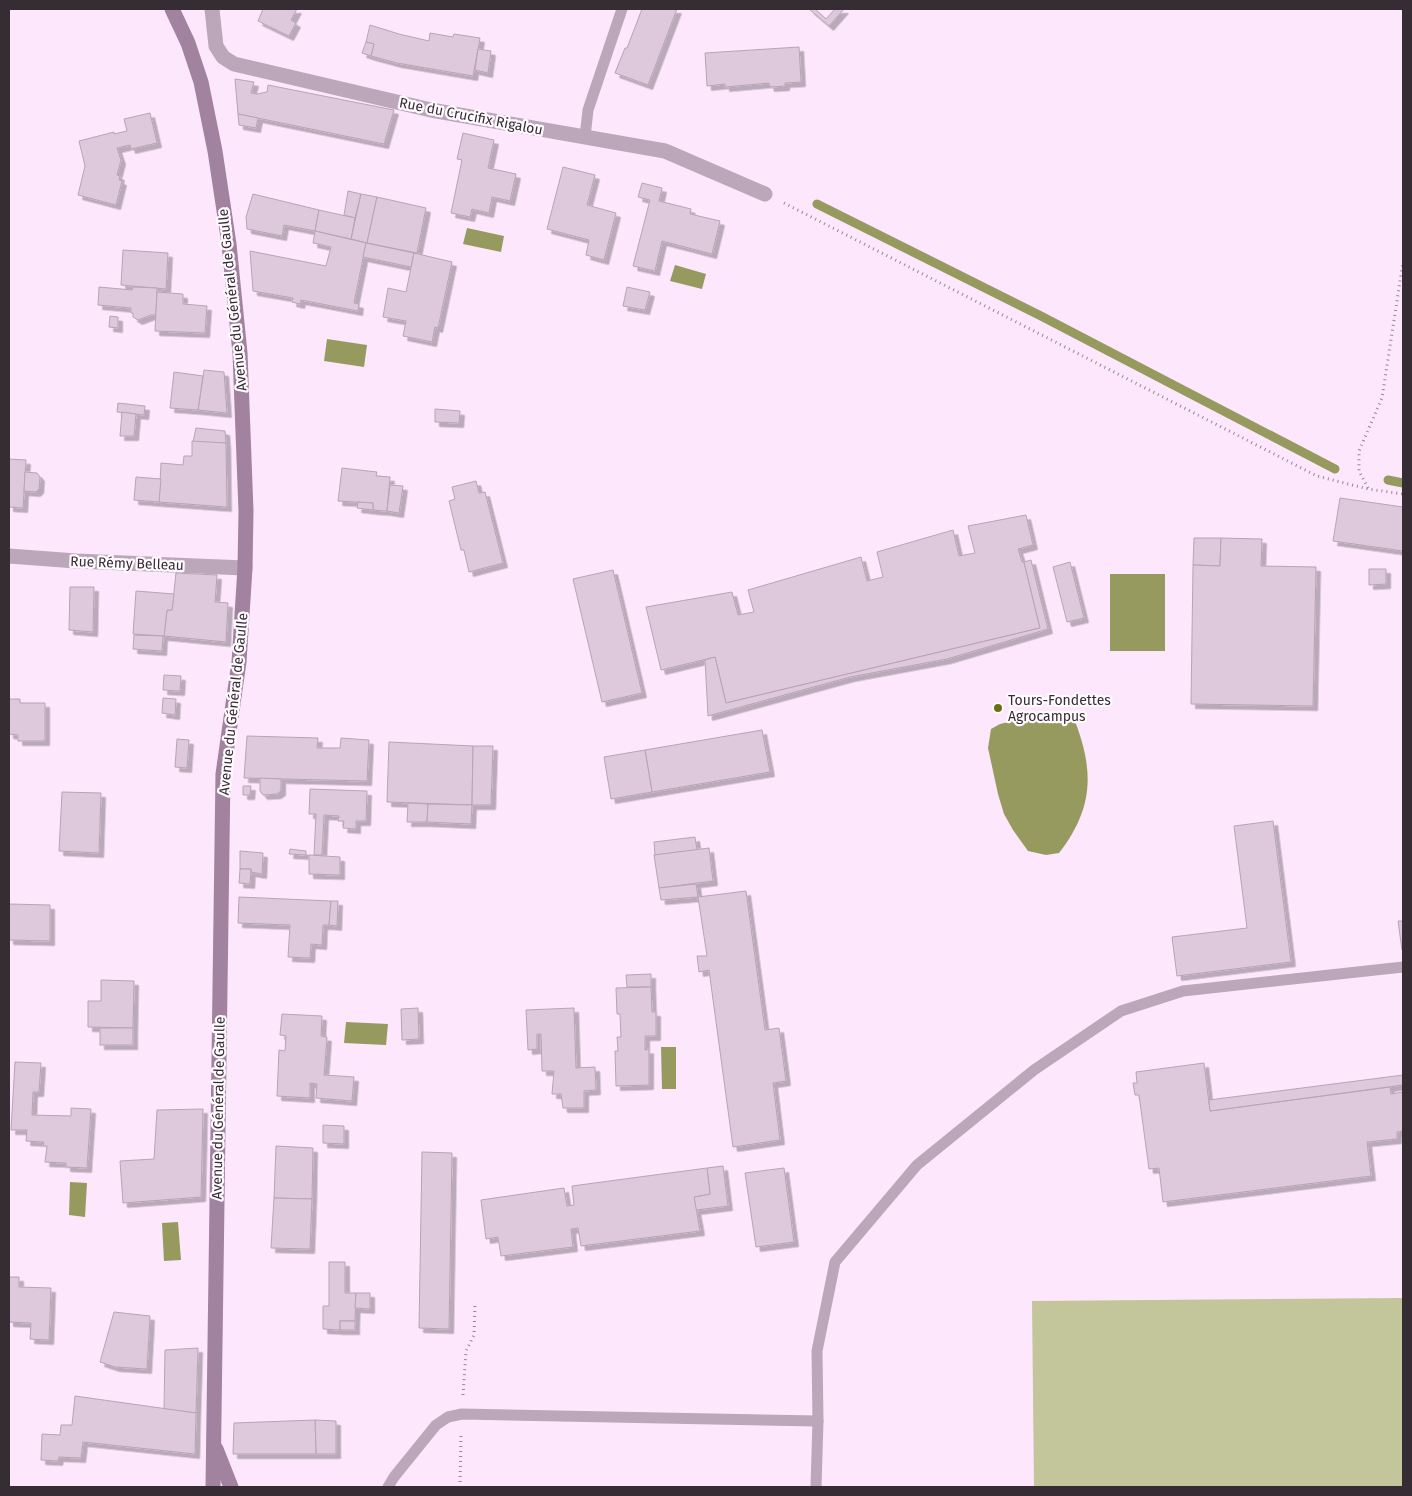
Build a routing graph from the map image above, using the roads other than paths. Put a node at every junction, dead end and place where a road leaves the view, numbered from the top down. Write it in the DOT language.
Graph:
graph roads {
  1 [pos="172,9"];
  2 [pos="212,9"];
  3 [pos="622,9"];
  4 [pos="585,137"];
  5 [pos="765,194"];
  6 [pos="9,556"];
  7 [pos="245,568"];
  8 [pos="1403,967"];
  9 [pos="818,1421"];
  10 [pos="213,1438"];
  11 [pos="391,1482"];
  12 [pos="213,1487"];
  13 [pos="231,1487"];
  14 [pos="378,1487"];
  15 [pos="816,1487"];
  1 -- 7 [label="street, Avenue du Général de Gaulle"];
  2 -- 4 [label="street, Rue du Crucifix Rigalou"];
  3 -- 4 [label="lane"];
  4 -- 5 [label="street, Rue du Crucifix Rigalou"];
  6 -- 7 [label="street, Rue Rémy Belleau"];
  7 -- 10 [label="street, Avenue du Général de Gaulle"];
  8 -- 9 [label="lane"];
  9 -- 11 [label="lane"];
  9 -- 15 [label="lane"];
  10 -- 12 [label="street, Avenue du Général de Gaulle"];
  10 -- 13 [label="street, Avenue du Général de Gaulle"];
  11 -- 14 [label="lane"];
}
